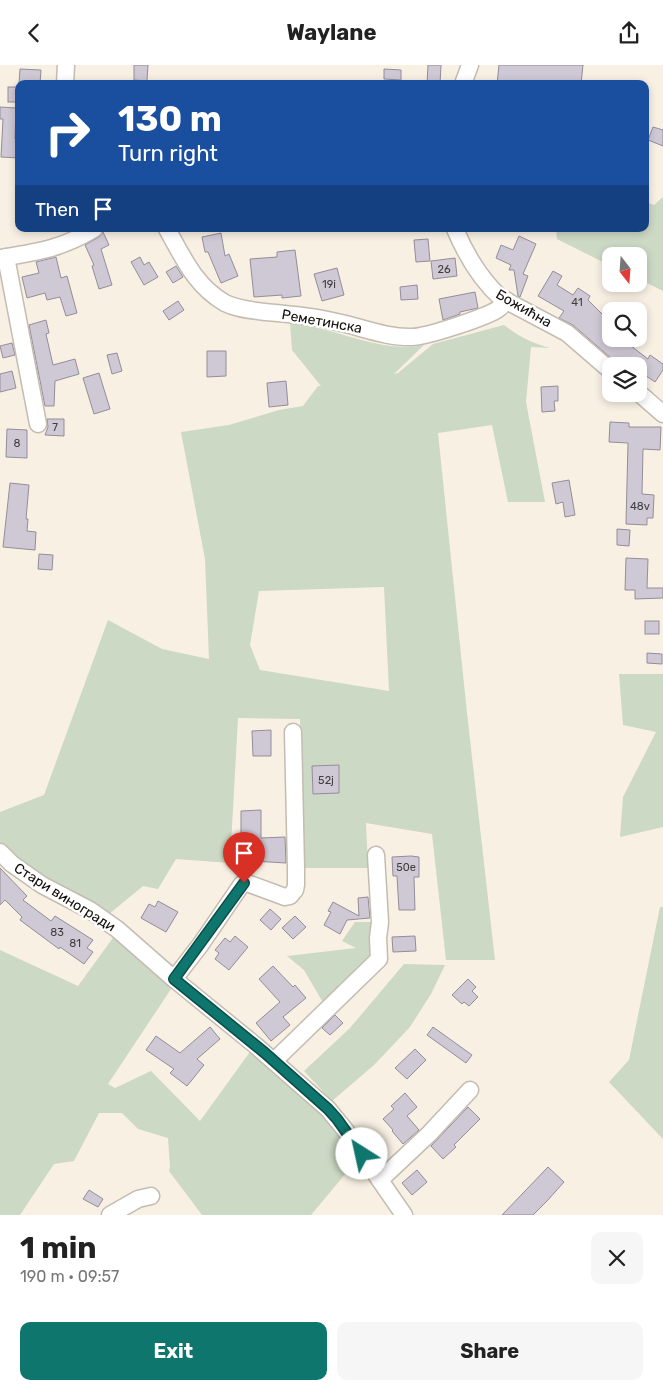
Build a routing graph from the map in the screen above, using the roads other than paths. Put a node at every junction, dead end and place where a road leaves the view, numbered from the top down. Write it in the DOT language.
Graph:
graph roads {
  1 [pos="66,65"];
  2 [pos="470,65"];
  3 [pos="65,80"];
  4 [pos="464,80"];
  5 [pos="89,232"];
  6 [pos="169,232"];
  7 [pos="456,232"];
  8 [pos="3,258"];
  9 [pos="506,301"];
  10 [pos="602,363"];
  11 [pos="647,400"];
  12 [pos="663,414"];
  13 [pos="38,424"];
  14 [pos="294,732"];
  15 [pos="0,852"];
  16 [pos="376,855"];
  17 [pos="174,979"];
  18 [pos="274,1061"];
  19 [pos="470,1090"];
  20 [pos="380,1180"];
  21 [pos="151,1196"];
  22 [pos="110,1215"];
  23 [pos="404,1215"];
  1 -- 3 [label="street"];
  2 -- 4 [label="street"];
  5 -- 8 [label="street"];
  6 -- 9 [label="street, Реметинска"];
  7 -- 9 [label="street, Божићна"];
  8 -- 13 [label="street"];
  9 -- 10 [label="street, Божићна"];
  11 -- 12 [label="street"];
  14 -- 17 [label="street"];
  15 -- 17 [label="street, Стари виногради"];
  16 -- 18 [label="street"];
  17 -- 18 [label="street, Стари виногради"];
  18 -- 20 [label="street, Стари виногради"];
  19 -- 20 [label="street"];
  20 -- 23 [label="street, Стари виногради"];
  21 -- 22 [label="street"];
}
